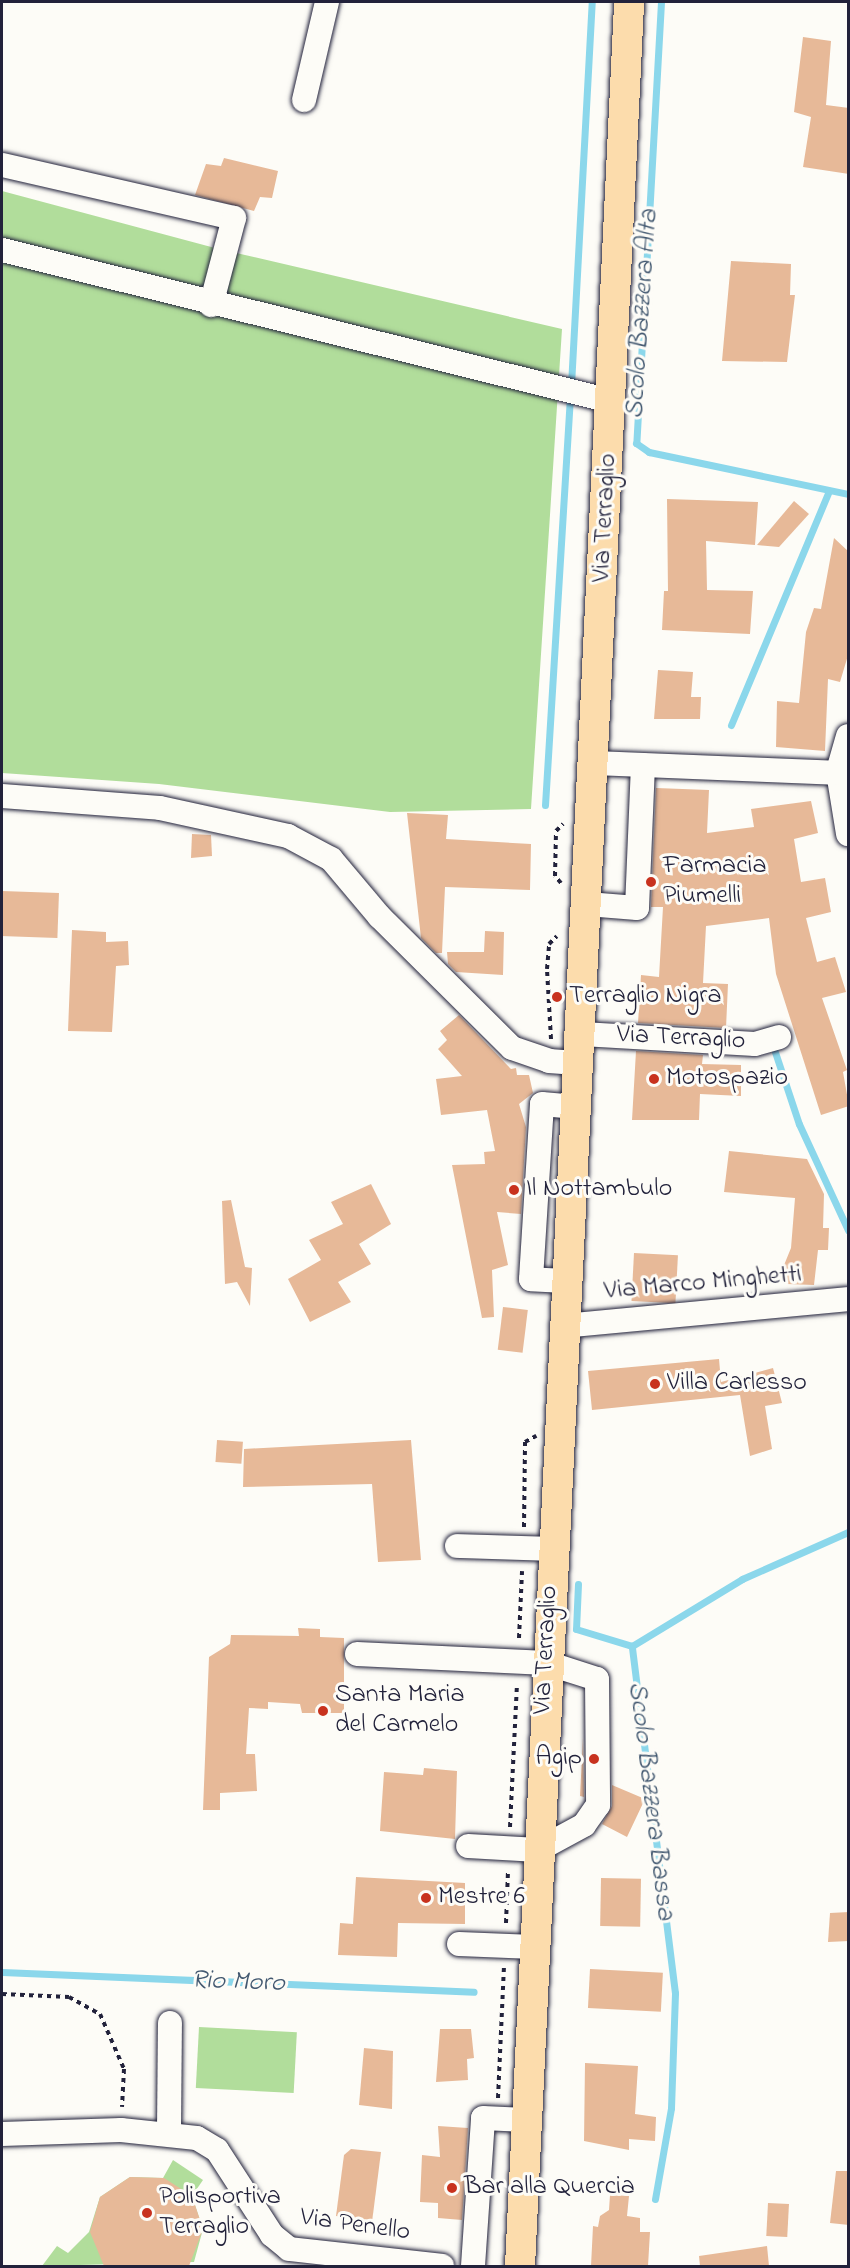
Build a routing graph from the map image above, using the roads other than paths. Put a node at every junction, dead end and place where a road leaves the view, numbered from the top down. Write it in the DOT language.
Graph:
graph roads {
  1 [pos="327,2"];
  2 [pos="629,2"];
  3 [pos="304,100"];
  4 [pos="2,165"];
  5 [pos="2,250"];
  6 [pos="211,304"];
  7 [pos="587,398"];
  8 [pos="849,736"];
  9 [pos="594,763"];
  10 [pos="643,765"];
  11 [pos="843,772"];
  12 [pos="2,796"];
  13 [pos="849,834"];
  14 [pos="587,904"];
  15 [pos="779,1037"];
  16 [pos="581,1048"];
  17 [pos="849,1299"];
  18 [pos="563,1326"];
  19 [pos="457,1546"];
  20 [pos="551,1549"];
  21 [pos="357,1654"];
  22 [pos="533,1662"];
  23 [pos="468,1846"];
  24 [pos="523,1849"];
  25 [pos="459,1944"];
  26 [pos="534,1947"];
  27 [pos="170,2023"];
  28 [pos="526,2120"];
  29 [pos="169,2131"];
  30 [pos="2,2134"];
  31 [pos="442,2266"];
  32 [pos="473,2266"];
  33 [pos="520,2266"];
  1 -- 3 [label="street"];
  2 -- 7 [label="main road, Via Terraglio"];
  4 -- 6 [label="street"];
  5 -- 6 [label="street"];
  6 -- 7 [label="street"];
  7 -- 9 [label="main road, Via Terraglio"];
  8 -- 11 [label="street"];
  9 -- 10 [label="street"];
  9 -- 14 [label="main road, Via Terraglio"];
  10 -- 11 [label="street"];
  10 -- 14 [label="street"];
  11 -- 13 [label="street"];
  12 -- 16 [label="street"];
  14 -- 16 [label="main road, Via Terraglio"];
  15 -- 16 [label="street, Via Terraglio"];
  16 -- 18 [label="main road, Via Terraglio"];
  17 -- 18 [label="street, Via Marco Minghetti"];
  18 -- 20 [label="main road, Via Terraglio"];
  19 -- 20 [label="street"];
  20 -- 22 [label="main road, Via Terraglio"];
  21 -- 22 [label="street"];
  22 -- 24 [label="main road, Via Terraglio"];
  22 -- 24 [label="street"];
  23 -- 24 [label="street"];
  24 -- 26 [label="main road, Via Terraglio"];
  25 -- 26 [label="street"];
  26 -- 28 [label="main road, Via Terraglio"];
  27 -- 29 [label="street"];
  28 -- 32 [label="street"];
  28 -- 33 [label="main road, Via Terraglio"];
  29 -- 30 [label="street, Via Penello"];
  29 -- 31 [label="street, Via Penello"];
}
